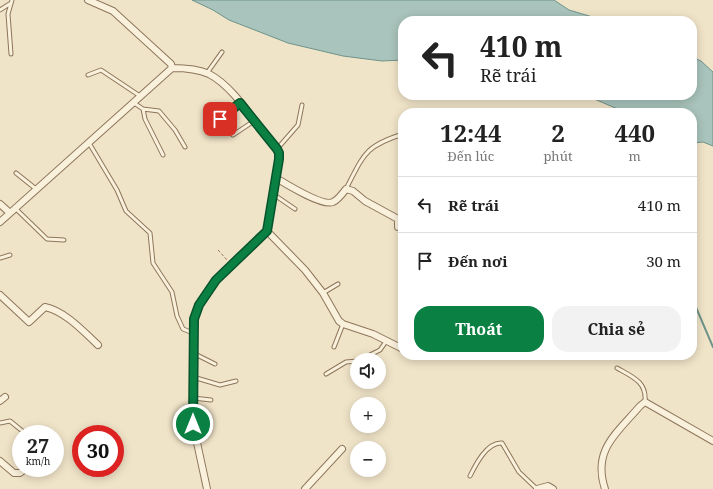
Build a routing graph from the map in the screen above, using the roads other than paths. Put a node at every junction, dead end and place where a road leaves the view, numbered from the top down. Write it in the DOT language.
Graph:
graph roads {
  1 [pos="88,0"];
  2 [pos="12,1"];
  3 [pos="0,10"];
  4 [pos="222,52"];
  5 [pos="11,54"];
  6 [pos="172,68"];
  7 [pos="207,73"];
  8 [pos="88,75"];
  9 [pos="140,96"];
  10 [pos="132,102"];
  11 [pos="240,103"];
  12 [pos="302,105"];
  13 [pos="143,109"];
  14 [pos="217,121"];
  15 [pos="254,121"];
  16 [pos="209,124"];
  17 [pos="398,136"];
  18 [pos="88,142"];
  19 [pos="185,147"];
  20 [pos="277,149"];
  21 [pos="163,155"];
  22 [pos="16,173"];
  23 [pos="276,178"];
  24 [pos="36,189"];
  25 [pos="346,189"];
  26 [pos="273,194"];
  27 [pos="0,204"];
  28 [pos="295,209"];
  29 [pos="12,211"];
  30 [pos="0,222"];
  31 [pos="398,227"];
  32 [pos="267,231"];
  33 [pos="64,240"];
  34 [pos="10,255"];
  35 [pos="0,258"];
  36 [pos="338,284"];
  37 [pos="324,293"];
  38 [pos="0,295"];
  39 [pos="342,324"];
  40 [pos="193,333"];
  41 [pos="387,340"];
  42 [pos="98,345"];
  43 [pos="334,346"];
  44 [pos="398,347"];
  45 [pos="193,353"];
  46 [pos="374,353"];
  47 [pos="350,362"];
  48 [pos="215,364"];
  49 [pos="617,368"];
  50 [pos="326,374"];
  51 [pos="193,377"];
  52 [pos="236,381"];
  53 [pos="193,398"];
  54 [pos="211,400"];
  55 [pos="645,402"];
  56 [pos="0,423"];
  57 [pos="16,425"];
  58 [pos="713,441"];
  59 [pos="342,450"];
  60 [pos="0,461"];
  61 [pos="12,471"];
  62 [pos="470,476"];
  63 [pos="207,489"];
  64 [pos="305,489"];
  65 [pos="537,489"];
  66 [pos="553,489"];
  67 [pos="605,489"];
  1 -- 6 [label="street"];
  2 -- 3 [label="lane"];
  2 -- 5 [label="lane"];
  4 -- 7 [label="lane"];
  6 -- 7 [label="street"];
  6 -- 9 [label="street"];
  7 -- 11 [label="street"];
  8 -- 9 [label="lane"];
  9 -- 10 [label="street"];
  10 -- 13 [label="lane"];
  10 -- 18 [label="street"];
  11 -- 14 [label="lane"];
  11 -- 15 [label="street"];
  12 -- 20 [label="lane"];
  13 -- 19 [label="lane"];
  13 -- 21 [label="lane"];
  14 -- 15 [label="lane"];
  14 -- 16 [label="lane"];
  15 -- 20 [label="street"];
  17 -- 25 [label="lane"];
  18 -- 24 [label="street"];
  18 -- 40 [label="lane"];
  20 -- 23 [label="street"];
  22 -- 24 [label="lane"];
  23 -- 25 [label="street"];
  23 -- 26 [label="street"];
  24 -- 29 [label="street"];
  25 -- 31 [label="street"];
  26 -- 28 [label="lane"];
  26 -- 32 [label="street"];
  27 -- 29 [label="street"];
  29 -- 30 [label="street"];
  29 -- 33 [label="lane"];
  32 -- 37 [label="street"];
  32 -- 40 [label="street"];
  34 -- 35 [label="lane"];
  36 -- 37 [label="lane"];
  37 -- 39 [label="street"];
  38 -- 42 [label="street"];
  39 -- 41 [label="street"];
  39 -- 43 [label="lane"];
  40 -- 45 [label="street"];
  41 -- 44 [label="street"];
  41 -- 46 [label="lane"];
  45 -- 48 [label="lane"];
  45 -- 51 [label="street"];
  47 -- 50 [label="lane"];
  49 -- 55 [label="lane"];
  51 -- 52 [label="lane"];
  51 -- 53 [label="street"];
  53 -- 54 [label="lane"];
  53 -- 63 [label="street"];
  55 -- 58 [label="street"];
  55 -- 67 [label="street"];
  56 -- 57 [label="lane"];
  59 -- 64 [label="street"];
  60 -- 61 [label="street"];
  62 -- 65 [label="lane"];
  65 -- 66 [label="street"];
}
